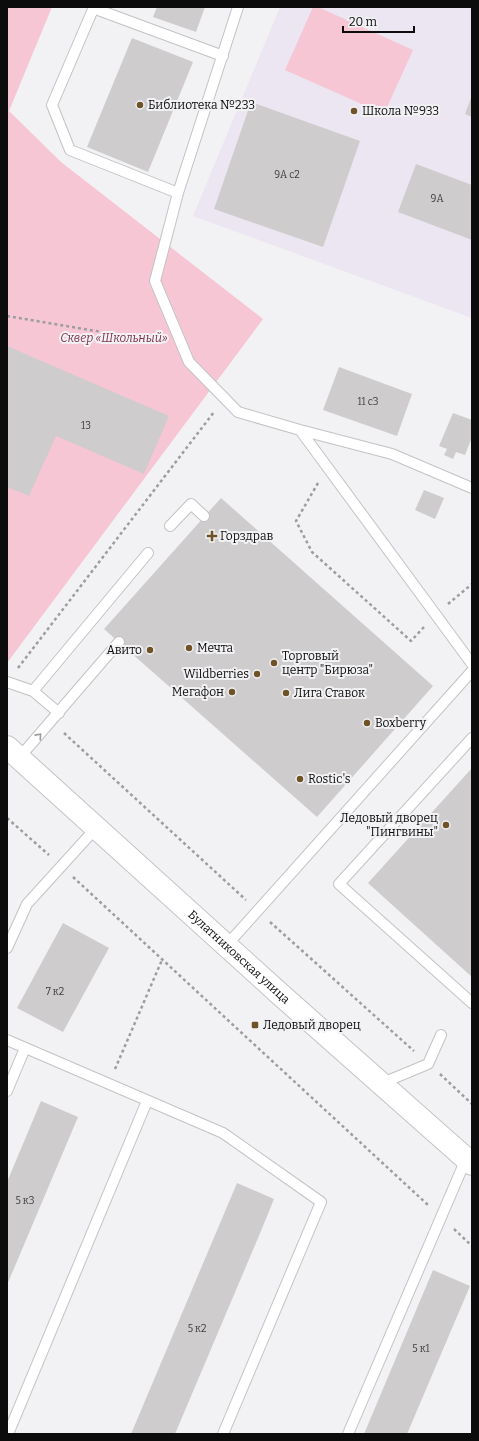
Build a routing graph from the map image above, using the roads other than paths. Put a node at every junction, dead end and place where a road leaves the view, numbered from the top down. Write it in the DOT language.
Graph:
graph roads {
  1 [pos="238,7"];
  2 [pos="93,8"];
  3 [pos="222,56"];
  4 [pos="178,193"];
  5 [pos="300,430"];
  6 [pos="472,488"];
  7 [pos="204,516"];
  8 [pos="170,526"];
  9 [pos="148,553"];
  10 [pos="119,642"];
  11 [pos="472,664"];
  12 [pos="472,671"];
  13 [pos="7,682"];
  14 [pos="33,691"];
  15 [pos="59,713"];
  16 [pos="472,738"];
  17 [pos="13,753"];
  18 [pos="96,828"];
  19 [pos="226,946"];
  20 [pos="7,948"];
  21 [pos="472,1003"];
  22 [pos="441,1035"];
  23 [pos="7,1040"];
  24 [pos="25,1048"];
  25 [pos="380,1084"];
  26 [pos="7,1091"];
  27 [pos="147,1101"];
  28 [pos="469,1162"];
  29 [pos="8,1434"];
  30 [pos="223,1434"];
  31 [pos="348,1434"];
  1 -- 3 [label="lane"];
  2 -- 3 [label="lane"];
  2 -- 4 [label="lane"];
  3 -- 4 [label="lane"];
  4 -- 5 [label="lane"];
  5 -- 6 [label="lane"];
  5 -- 11 [label="lane"];
  7 -- 8 [label="lane"];
  9 -- 14 [label="lane"];
  10 -- 15 [label="lane"];
  12 -- 19 [label="lane"];
  13 -- 14 [label="lane"];
  14 -- 15 [label="lane"];
  17 -- 15 [label="lane, one-way"];
  16 -- 21 [label="lane"];
  17 -- 18 [label="street, Булатниковская улица"];
  18 -- 19 [label="street, Булатниковская улица"];
  18 -- 20 [label="lane"];
  19 -- 25 [label="street, Булатниковская улица"];
  22 -- 25 [label="lane"];
  23 -- 24 [label="lane"];
  24 -- 26 [label="lane"];
  24 -- 27 [label="lane"];
  25 -- 28 [label="street, Булатниковская улица"];
  27 -- 29 [label="lane"];
  27 -- 30 [label="lane"];
  28 -- 31 [label="lane"];
}
